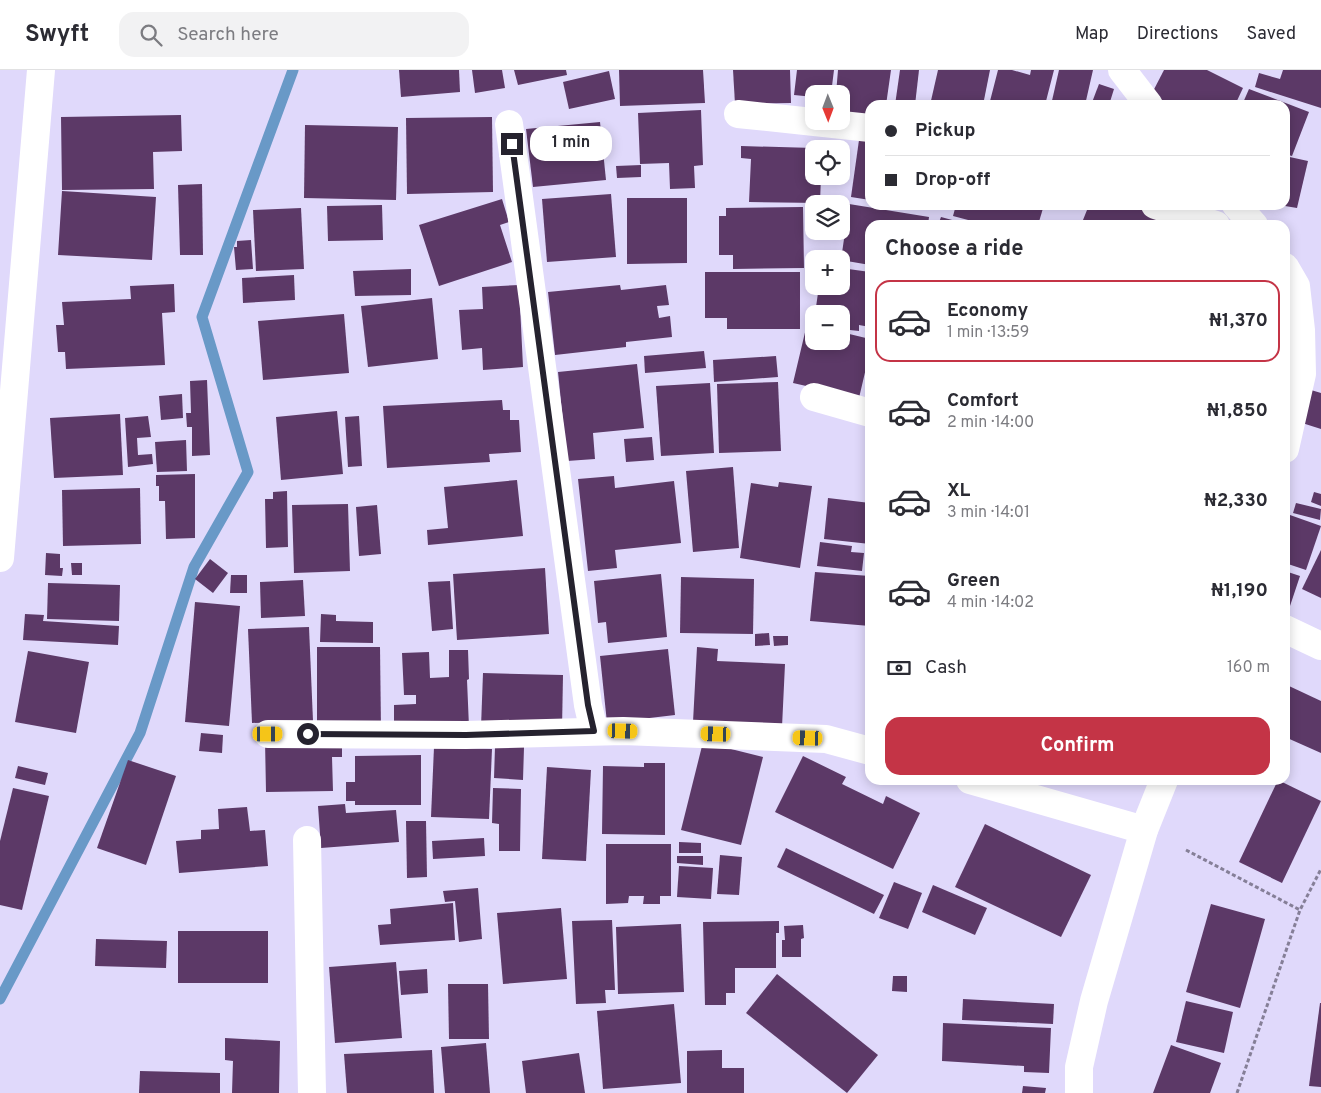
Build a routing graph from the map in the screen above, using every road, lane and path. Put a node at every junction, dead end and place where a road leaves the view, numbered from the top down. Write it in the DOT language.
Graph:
graph roads {
  1 [pos="41,70"];
  2 [pos="1122,70"];
  3 [pos="1145,100"];
  4 [pos="738,114"];
  5 [pos="510,124"];
  6 [pos="865,127"];
  7 [pos="1170,210"];
  8 [pos="1240,210"];
  9 [pos="1201,220"];
  10 [pos="1250,220"];
  11 [pos="1290,276"];
  12 [pos="814,397"];
  13 [pos="865,412"];
  14 [pos="1290,426"];
  15 [pos="0,558"];
  16 [pos="1290,631"];
  17 [pos="1321,646"];
  18 [pos="594,731"];
  19 [pos="268,734"];
  20 [pos="865,750"];
  21 [pos="987,785"];
  22 [pos="1162,785"];
  23 [pos="1144,830"];
  24 [pos="307,840"];
  25 [pos="1186,850"];
  26 [pos="1321,869"];
  27 [pos="1300,910"];
  28 [pos="312,1093"];
  29 [pos="1079,1093"];
  30 [pos="1237,1093"];
  1 -- 15 [label="street"];
  2 -- 3 [label="street"];
  4 -- 6 [label="street"];
  5 -- 18 [label="street"];
  7 -- 9 [label="street"];
  8 -- 10 [label="street"];
  11 -- 14 [label="street"];
  12 -- 13 [label="street"];
  16 -- 17 [label="street"];
  18 -- 19 [label="street"];
  18 -- 20 [label="street"];
  21 -- 23 [label="street"];
  22 -- 23 [label="street"];
  23 -- 29 [label="street"];
  24 -- 28 [label="street"];
  25 -- 27 [label="path"];
  26 -- 27 [label="path"];
  27 -- 30 [label="path"];
}
